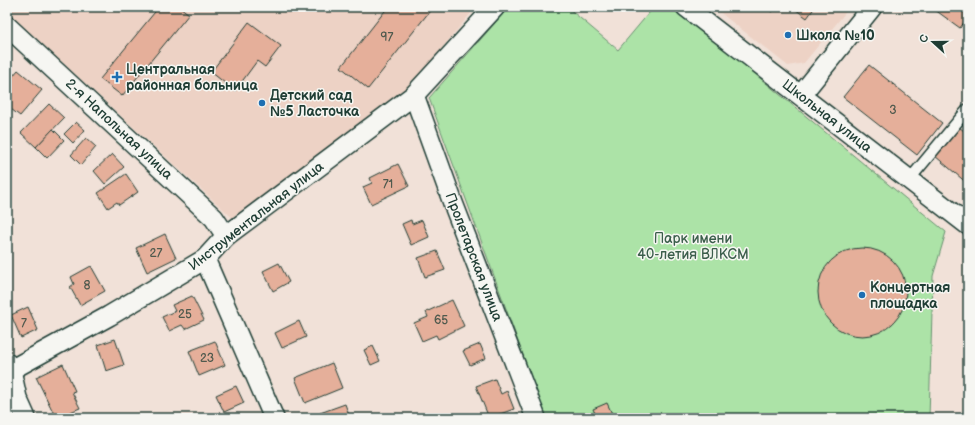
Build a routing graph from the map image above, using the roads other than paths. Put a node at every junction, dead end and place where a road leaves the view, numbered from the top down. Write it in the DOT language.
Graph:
graph roads {
  1 [pos="495,7"];
  2 [pos="686,7"];
  3 [pos="872,7"];
  4 [pos="7,26"];
  5 [pos="414,95"];
  6 [pos="801,95"];
  7 [pos="968,109"];
  8 [pos="909,180"];
  9 [pos="968,225"];
  10 [pos="226,236"];
  11 [pos="205,259"];
  12 [pos="8,369"];
  13 [pos="26,418"];
  14 [pos="274,418"];
  15 [pos="536,418"];
  1 -- 5 [label="street, Инструментальная улица"];
  2 -- 6 [label="street, Школьная улица"];
  3 -- 6 [label="street"];
  4 -- 10 [label="street, 2-я Напольная улица"];
  5 -- 10 [label="street, Инструментальная улица"];
  5 -- 15 [label="street, Пролетарская улица"];
  6 -- 8 [label="street, Школьная улица"];
  7 -- 8 [label="lane"];
  8 -- 9 [label="street, Школьная улица"];
  10 -- 11 [label="street, Инструментальная улица"];
  11 -- 12 [label="street, Инструментальная улица"];
  11 -- 14 [label="street"];
  12 -- 13 [label="street"];
}
